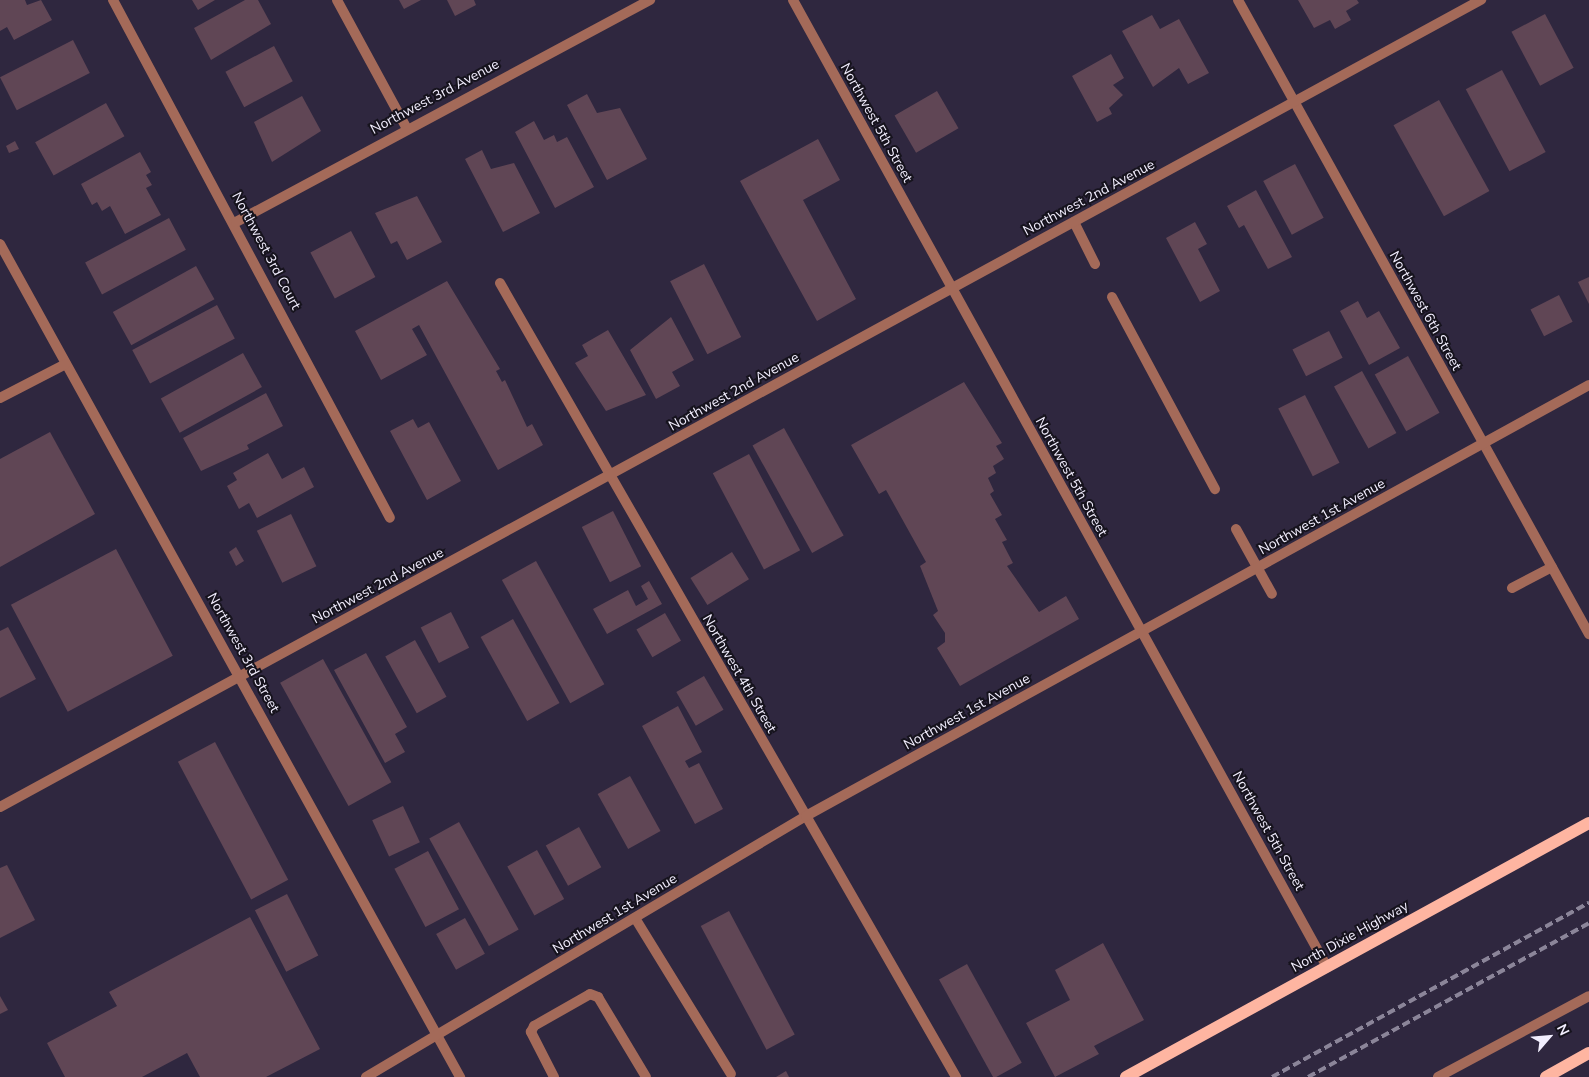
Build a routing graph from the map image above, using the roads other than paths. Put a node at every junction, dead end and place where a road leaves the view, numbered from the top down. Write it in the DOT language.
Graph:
graph roads {
  1 [pos="113,0"];
  2 [pos="337,0"];
  3 [pos="650,0"];
  4 [pos="793,0"];
  5 [pos="1238,0"];
  6 [pos="1480,0"];
  7 [pos="1294,102"];
  8 [pos="406,127"];
  9 [pos="236,222"];
  10 [pos="1074,222"];
  11 [pos="0,244"];
  12 [pos="1095,264"];
  13 [pos="500,283"];
  14 [pos="951,289"];
  15 [pos="1112,297"];
  16 [pos="66,364"];
  17 [pos="1589,385"];
  18 [pos="0,398"];
  19 [pos="1483,444"];
  20 [pos="608,477"];
  21 [pos="1214,489"];
  22 [pos="390,518"];
  23 [pos="1236,529"];
  24 [pos="1552,567"];
  25 [pos="1258,568"];
  26 [pos="1512,588"];
  27 [pos="1272,594"];
  28 [pos="1142,633"];
  29 [pos="1589,634"];
  30 [pos="241,676"];
  31 [pos="0,807"];
  32 [pos="806,816"];
  33 [pos="1589,823"];
  34 [pos="635,918"];
  35 [pos="1327,967"];
  36 [pos="1589,996"];
  37 [pos="437,1038"];
  38 [pos="1589,1053"];
  39 [pos="731,1074"];
  40 [pos="366,1077"];
  41 [pos="460,1077"];
  42 [pos="554,1077"];
  43 [pos="646,1077"];
  44 [pos="956,1077"];
  45 [pos="1126,1077"];
  46 [pos="1438,1077"];
  47 [pos="1546,1077"];
  1 -- 9 [label="street, Northwest 3rd Court"];
  2 -- 8 [label="street"];
  3 -- 8 [label="street, Northwest 3rd Avenue"];
  4 -- 14 [label="street, Northwest 5th Street"];
  5 -- 7 [label="street, Northwest 6th Street"];
  6 -- 7 [label="street, Northwest 2nd Avenue"];
  7 -- 10 [label="street, Northwest 2nd Avenue"];
  7 -- 19 [label="street, Northwest 6th Street"];
  8 -- 9 [label="street, Northwest 3rd Avenue"];
  9 -- 22 [label="street, Northwest 3rd Court"];
  10 -- 12 [label="street"];
  10 -- 14 [label="street, Northwest 2nd Avenue"];
  11 -- 16 [label="street, Northwest 3rd Street"];
  13 -- 20 [label="street, Northwest 4th Street"];
  14 -- 20 [label="street, Northwest 2nd Avenue"];
  14 -- 28 [label="street, Northwest 5th Street"];
  15 -- 21 [label="street"];
  16 -- 18 [label="street"];
  16 -- 30 [label="street, Northwest 3rd Street"];
  17 -- 19 [label="street, Northwest 1st Avenue"];
  19 -- 24 [label="street, Northwest 6th Street"];
  19 -- 25 [label="street, Northwest 1st Avenue"];
  20 -- 30 [label="street, Northwest 2nd Avenue"];
  20 -- 32 [label="street, Northwest 4th Street"];
  23 -- 25 [label="street"];
  24 -- 26 [label="street"];
  24 -- 29 [label="street, Northwest 6th Street"];
  25 -- 27 [label="street"];
  25 -- 28 [label="street, Northwest 1st Avenue"];
  28 -- 32 [label="street, Northwest 1st Avenue"];
  28 -- 35 [label="street, Northwest 5th Street"];
  30 -- 31 [label="street, Northwest 2nd Avenue"];
  30 -- 37 [label="street, Northwest 3rd Street"];
  32 -- 34 [label="street, Northwest 1st Avenue"];
  32 -- 44 [label="street, Northwest 4th Street"];
  33 -- 35 [label="main road, North Dixie Highway"];
  34 -- 37 [label="street, Northwest 1st Avenue"];
  34 -- 39 [label="street"];
  35 -- 45 [label="main road, North Dixie Highway"];
  36 -- 46 [label="street"];
  37 -- 40 [label="street, Northwest 1st Avenue"];
  37 -- 41 [label="street, Northwest 3rd Street"];
  38 -- 47 [label="main road"];
  42 -- 43 [label="street"];
}
